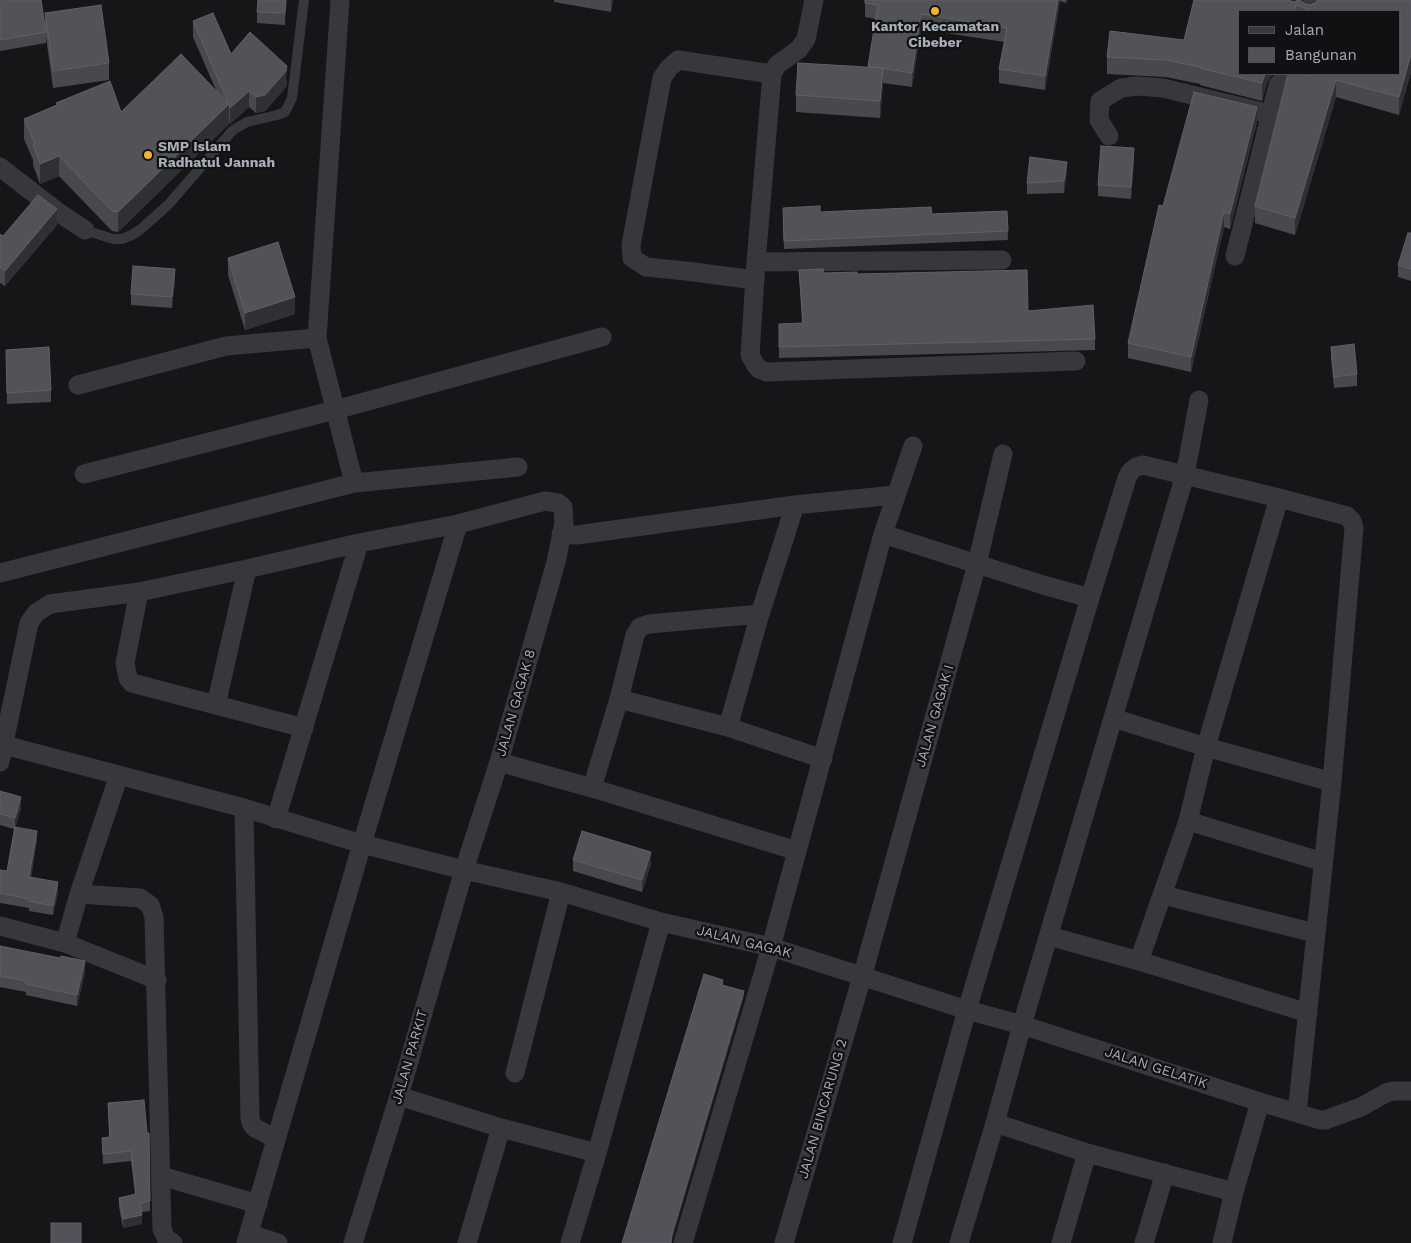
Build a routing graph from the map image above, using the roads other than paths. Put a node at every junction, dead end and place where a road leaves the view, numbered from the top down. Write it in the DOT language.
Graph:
graph roads {
  1 [pos="304,0"];
  2 [pos="340,0"];
  3 [pos="814,0"];
  4 [pos="772,74"];
  5 [pos="1287,75"];
  6 [pos="1270,114"];
  7 [pos="1108,136"];
  8 [pos="0,167"];
  9 [pos="85,230"];
  10 [pos="1235,256"];
  11 [pos="1002,260"];
  12 [pos="755,271"];
  13 [pos="602,336"];
  14 [pos="317,338"];
  15 [pos="1076,361"];
  16 [pos="78,385"];
  17 [pos="1199,400"];
  18 [pos="335,410"];
  19 [pos="913,446"];
  20 [pos="1003,454"];
  21 [pos="518,468"];
  22 [pos="84,474"];
  23 [pos="1185,475"];
  24 [pos="354,483"];
  25 [pos="895,496"];
  26 [pos="1279,498"];
  27 [pos="795,504"];
  28 [pos="458,524"];
  29 [pos="562,534"];
  30 [pos="883,534"];
  31 [pos="359,543"];
  32 [pos="977,564"];
  33 [pos="247,569"];
  34 [pos="0,574"];
  35 [pos="139,592"];
  36 [pos="1090,598"];
  37 [pos="760,614"];
  38 [pos="619,699"];
  39 [pos="216,705"];
  40 [pos="1113,718"];
  41 [pos="728,727"];
  42 [pos="304,728"];
  43 [pos="1206,747"];
  44 [pos="2,753"];
  45 [pos="823,759"];
  46 [pos="499,762"];
  47 [pos="119,775"];
  48 [pos="1332,782"];
  49 [pos="592,788"];
  50 [pos="244,808"];
  51 [pos="276,818"];
  52 [pos="1188,821"];
  53 [pos="362,844"];
  54 [pos="797,851"];
  55 [pos="1323,862"];
  56 [pos="464,870"];
  57 [pos="561,892"];
  58 [pos="79,894"];
  59 [pos="1163,895"];
  60 [pos="662,922"];
  61 [pos="0,926"];
  62 [pos="1315,933"];
  63 [pos="1049,936"];
  64 [pos="65,943"];
  65 [pos="771,947"];
  66 [pos="1139,961"];
  67 [pos="862,976"];
  68 [pos="157,980"];
  69 [pos="967,1010"];
  70 [pos="1308,1013"];
  71 [pos="1022,1024"];
  72 [pos="515,1073"];
  73 [pos="1411,1092"];
  74 [pos="399,1096"];
  75 [pos="1260,1102"];
  76 [pos="1294,1112"];
  77 [pos="995,1123"];
  78 [pos="501,1128"];
  79 [pos="276,1140"];
  80 [pos="597,1153"];
  81 [pos="1087,1153"];
  82 [pos="1165,1173"];
  83 [pos="161,1176"];
  84 [pos="1234,1192"];
  85 [pos="258,1204"];
  86 [pos="248,1238"];
  87 [pos="173,1243"];
  88 [pos="278,1243"];
  89 [pos="353,1243"];
  90 [pos="467,1243"];
  91 [pos="570,1243"];
  92 [pos="683,1243"];
  93 [pos="784,1243"];
  94 [pos="902,1243"];
  95 [pos="959,1243"];
  96 [pos="1061,1243"];
  97 [pos="1144,1243"];
  98 [pos="1222,1243"];
  1 -- 9 [label="lane"];
  2 -- 14 [label="street"];
  3 -- 4 [label="street"];
  4 -- 12 [label="street"];
  4 -- 12 [label="street"];
  5 -- 6 [label="street"];
  6 -- 7 [label="street"];
  6 -- 10 [label="street"];
  8 -- 9 [label="street"];
  11 -- 12 [label="street"];
  12 -- 15 [label="street"];
  13 -- 18 [label="street"];
  14 -- 16 [label="street"];
  14 -- 18 [label="street"];
  17 -- 23 [label="street"];
  18 -- 22 [label="street"];
  18 -- 24 [label="street"];
  19 -- 25 [label="street"];
  20 -- 32 [label="street, JALAN GAGAK I"];
  21 -- 24 [label="street"];
  23 -- 26 [label="street"];
  23 -- 36 [label="street"];
  23 -- 40 [label="street"];
  24 -- 34 [label="street"];
  25 -- 27 [label="street"];
  25 -- 30 [label="street"];
  26 -- 43 [label="street"];
  26 -- 48 [label="street"];
  27 -- 29 [label="street"];
  27 -- 37 [label="street"];
  28 -- 29 [label="street, JALAN GAGAK 8"];
  28 -- 31 [label="street"];
  28 -- 53 [label="street"];
  29 -- 46 [label="street, JALAN GAGAK 8"];
  30 -- 32 [label="street"];
  30 -- 45 [label="street"];
  31 -- 33 [label="street"];
  31 -- 42 [label="street"];
  32 -- 36 [label="street"];
  32 -- 67 [label="street, JALAN GAGAK I"];
  33 -- 35 [label="street"];
  33 -- 39 [label="street"];
  35 -- 39 [label="street"];
  35 -- 44 [label="street"];
  36 -- 69 [label="street"];
  37 -- 38 [label="street"];
  37 -- 41 [label="street"];
  38 -- 41 [label="street"];
  38 -- 49 [label="street"];
  39 -- 42 [label="street"];
  40 -- 43 [label="street"];
  40 -- 63 [label="street"];
  41 -- 45 [label="street"];
  42 -- 51 [label="street"];
  43 -- 48 [label="street"];
  43 -- 52 [label="street"];
  44 -- 47 [label="street, JALAN GAGAK"];
  45 -- 54 [label="street"];
  46 -- 49 [label="street"];
  46 -- 56 [label="street, JALAN GAGAK 8"];
  47 -- 50 [label="street, JALAN GAGAK"];
  47 -- 58 [label="street"];
  48 -- 55 [label="street"];
  49 -- 54 [label="street"];
  50 -- 51 [label="street, JALAN GAGAK"];
  50 -- 79 [label="street"];
  51 -- 53 [label="street, JALAN GAGAK"];
  52 -- 55 [label="street"];
  52 -- 59 [label="street"];
  53 -- 56 [label="street, JALAN GAGAK"];
  53 -- 79 [label="street"];
  54 -- 65 [label="street"];
  55 -- 62 [label="street"];
  56 -- 57 [label="street, JALAN GAGAK"];
  56 -- 74 [label="street, JALAN PARKIT"];
  57 -- 60 [label="street, JALAN GAGAK"];
  57 -- 72 [label="street"];
  58 -- 64 [label="street"];
  58 -- 68 [label="street"];
  59 -- 62 [label="street"];
  59 -- 66 [label="street"];
  60 -- 65 [label="street, JALAN GAGAK"];
  60 -- 80 [label="street"];
  61 -- 64 [label="street"];
  62 -- 70 [label="street"];
  63 -- 66 [label="street"];
  63 -- 71 [label="street"];
  64 -- 68 [label="street"];
  65 -- 67 [label="street, JALAN GAGAK"];
  65 -- 92 [label="street"];
  66 -- 70 [label="street"];
  67 -- 69 [label="street, JALAN GAGAK"];
  67 -- 93 [label="street, JALAN BINCARUNG 2"];
  68 -- 83 [label="street"];
  69 -- 71 [label="street, JALAN GAGAK"];
  69 -- 94 [label="street"];
  70 -- 76 [label="street"];
  71 -- 75 [label="street, JALAN GELATIK"];
  71 -- 77 [label="street"];
  73 -- 76 [label="street, JALAN GELATIK"];
  74 -- 78 [label="street"];
  74 -- 89 [label="street, JALAN PARKIT"];
  75 -- 76 [label="street, JALAN GELATIK"];
  75 -- 84 [label="street"];
  77 -- 81 [label="street"];
  77 -- 95 [label="street"];
  78 -- 80 [label="street"];
  78 -- 90 [label="street"];
  79 -- 85 [label="street"];
  80 -- 91 [label="street"];
  81 -- 82 [label="street"];
  81 -- 96 [label="street"];
  82 -- 84 [label="street"];
  82 -- 97 [label="street"];
  83 -- 85 [label="street"];
  83 -- 87 [label="street"];
  84 -- 98 [label="street"];
  85 -- 86 [label="street"];
  86 -- 88 [label="street"];
}
